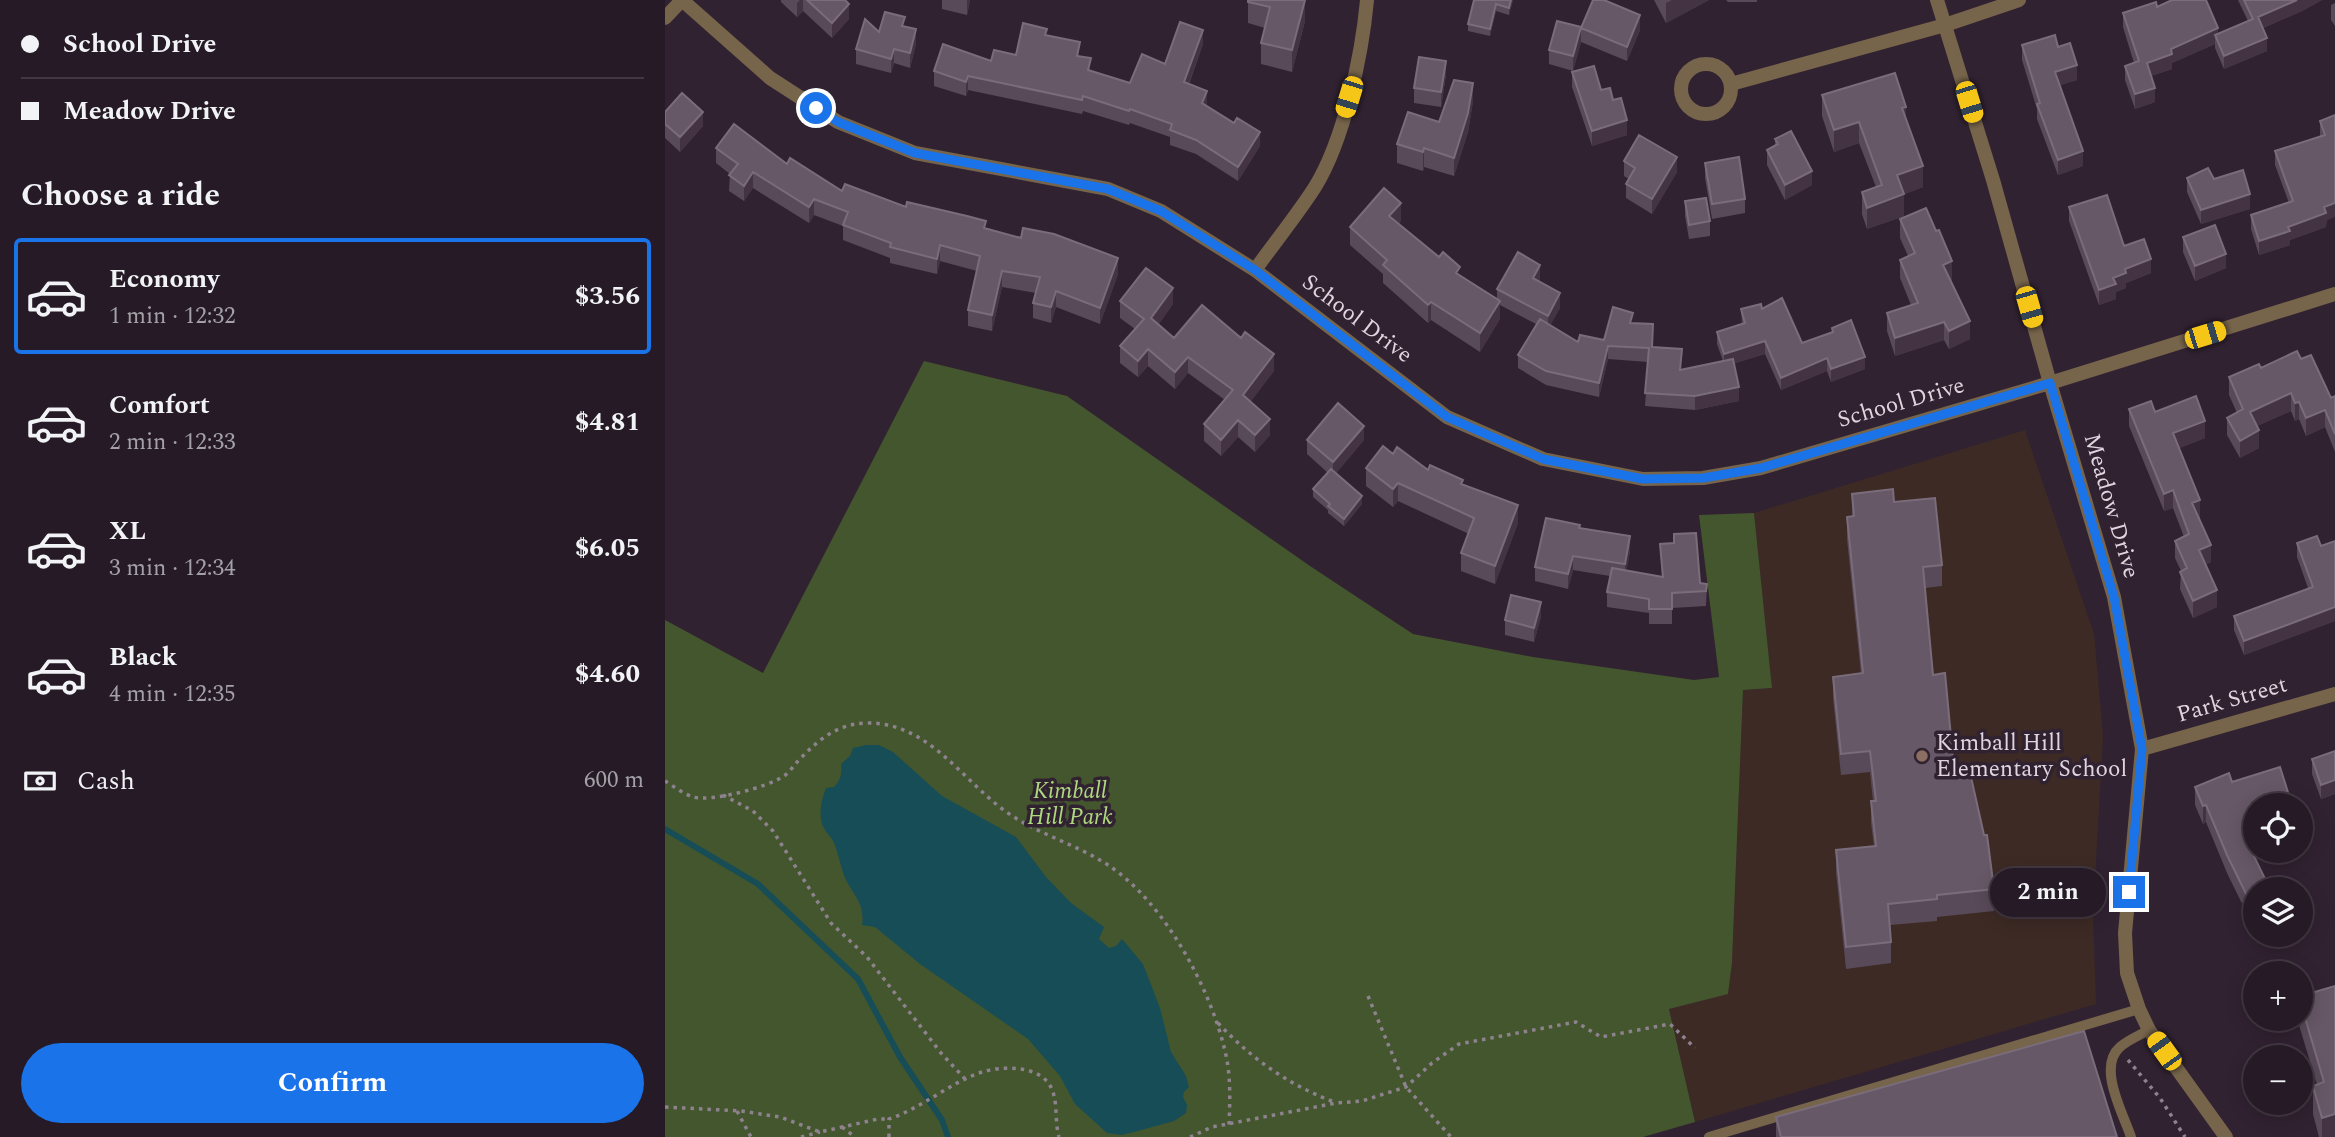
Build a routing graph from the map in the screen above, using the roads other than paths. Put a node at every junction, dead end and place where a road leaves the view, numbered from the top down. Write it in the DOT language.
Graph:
graph roads {
  1 [pos="682,0"];
  2 [pos="1367,0"];
  3 [pos="1937,0"];
  4 [pos="2019,0"];
  5 [pos="665,18"];
  6 [pos="1945,25"];
  7 [pos="1731,84"];
  8 [pos="1255,270"];
  9 [pos="2335,294"];
  10 [pos="2050,383"];
  11 [pos="2335,694"];
  12 [pos="2142,749"];
  13 [pos="2139,1009"];
  14 [pos="2149,1030"];
  15 [pos="1709,1137"];
  16 [pos="2131,1137"];
  17 [pos="2226,1137"];
  1 -- 5 [label="street"];
  1 -- 8 [label="street, School Drive"];
  2 -- 8 [label="street"];
  3 -- 6 [label="street, Meadow Drive"];
  4 -- 6 [label="street"];
  6 -- 7 [label="street"];
  6 -- 10 [label="street, Meadow Drive"];
  8 -- 10 [label="street, School Drive"];
  9 -- 10 [label="street, School Drive"];
  10 -- 12 [label="street, Meadow Drive"];
  11 -- 12 [label="street, Park Street"];
  12 -- 13 [label="street, Meadow Drive"];
  13 -- 14 [label="street, Meadow Drive"];
  13 -- 15 [label="lane"];
  14 -- 16 [label="lane"];
  14 -- 17 [label="street, Meadow Drive"];
}
